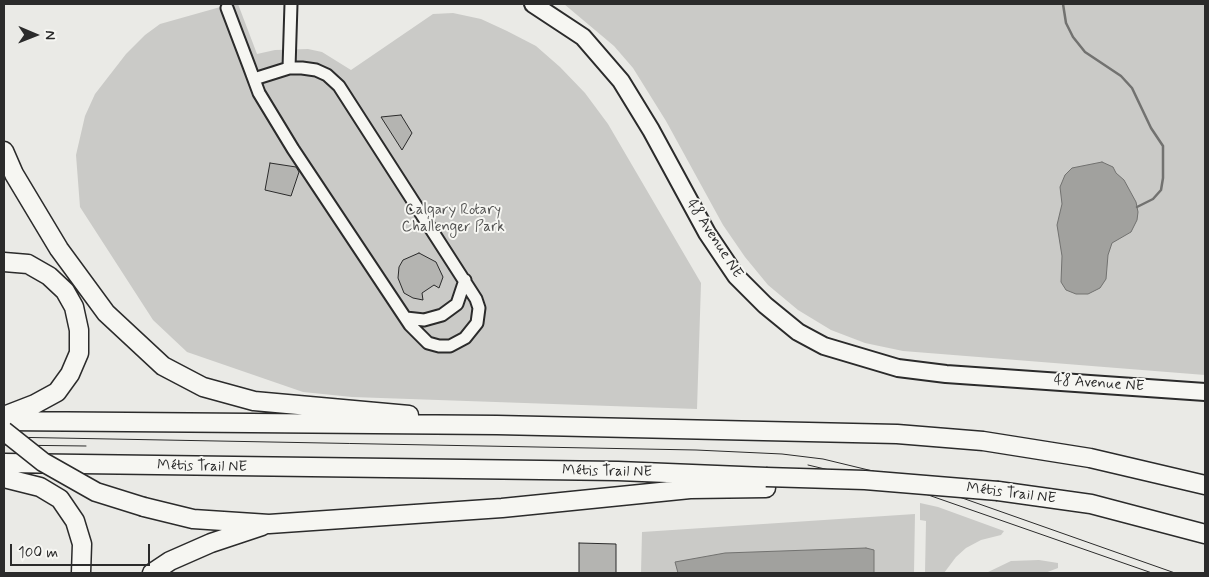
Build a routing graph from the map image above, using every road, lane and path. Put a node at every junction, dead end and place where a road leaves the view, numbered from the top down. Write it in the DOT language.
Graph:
graph roads {
  1 [pos="291,4"];
  2 [pos="533,4"];
  3 [pos="228,8"];
  4 [pos="289,68"];
  5 [pos="254,79"];
  6 [pos="4,151"];
  7 [pos="4,262"];
  8 [pos="465,280"];
  9 [pos="406,318"];
  10 [pos="1205,392"];
  11 [pos="4,416"];
  12 [pos="4,421"];
  13 [pos="497,425"];
  14 [pos="4,431"];
  15 [pos="4,463"];
  16 [pos="4,478"];
  17 [pos="766,483"];
  18 [pos="1205,485"];
  19 [pos="269,524"];
  20 [pos="1205,534"];
  21 [pos="81,573"];
  22 [pos="152,573"];
  1 -- 4 [label="street"];
  2 -- 10 [label="street, 48 Avenue NE"];
  3 -- 5 [label="street"];
  4 -- 5 [label="street"];
  4 -- 8 [label="street"];
  5 -- 9 [label="street"];
  6 -- 13 [label="main road"];
  7 -- 11 [label="main road"];
  8 -- 9 [label="street"];
  8 -- 9 [label="street"];
  12 -- 13 [label="main road"];
  13 -- 18 [label="main road"];
  14 -- 19 [label="main road, bridge"];
  15 -- 17 [label="main road, Métis Trail NE"];
  16 -- 21 [label="main road"];
  17 -- 19 [label="main road"];
  17 -- 20 [label="main road, Métis Trail NE, bridge"];
  19 -- 22 [label="main road"];
}
